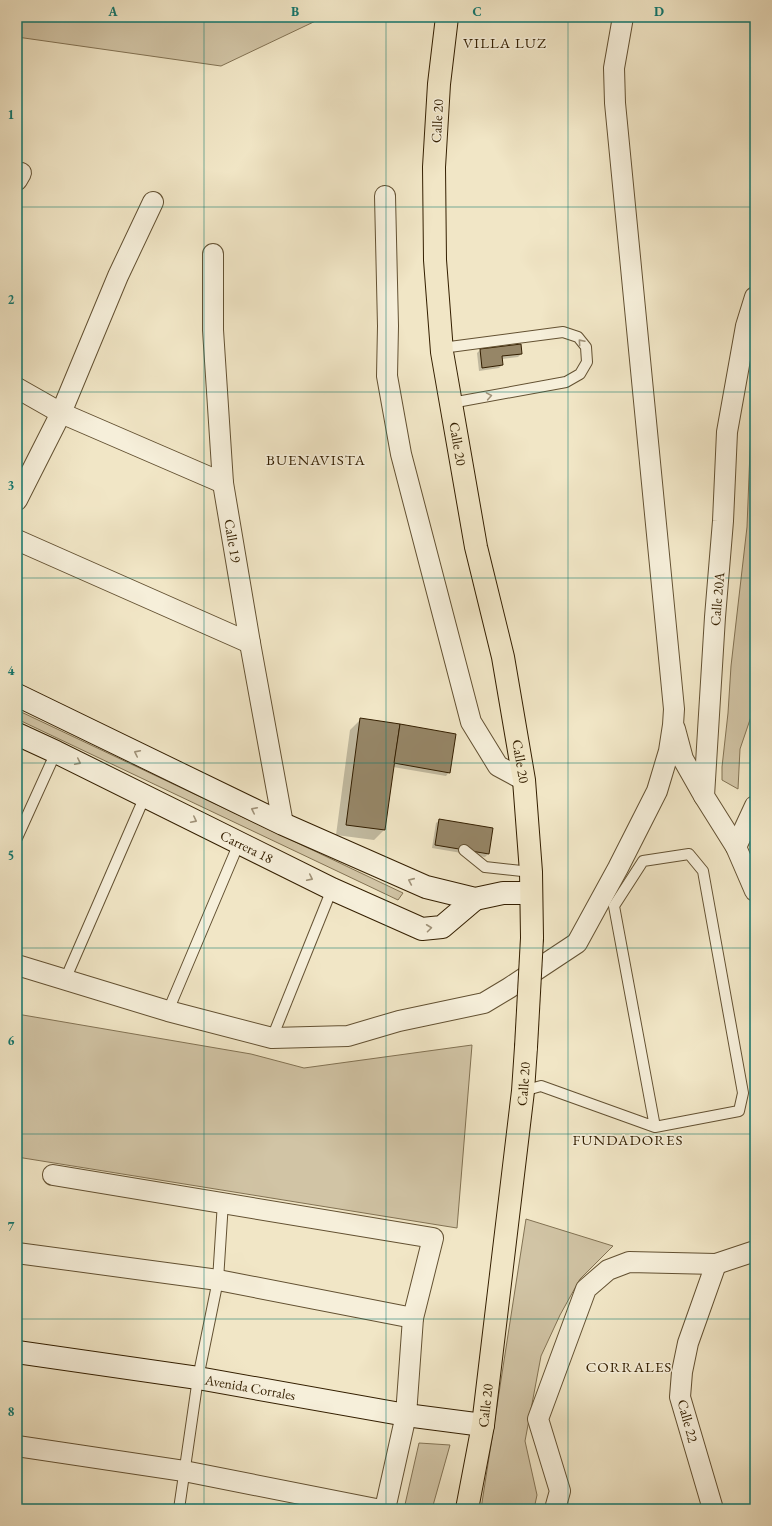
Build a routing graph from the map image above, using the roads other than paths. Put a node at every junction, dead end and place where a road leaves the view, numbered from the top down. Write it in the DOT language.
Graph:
graph roads {
  1 [pos="447,17"];
  2 [pos="622,17"];
  3 [pos="385,196"];
  4 [pos="153,202"];
  5 [pos="214,254"];
  6 [pos="755,297"];
  7 [pos="442,348"];
  8 [pos="17,388"];
  9 [pos="451,403"];
  10 [pos="61,413"];
  11 [pos="223,483"];
  12 [pos="17,500"];
  13 [pos="17,540"];
  14 [pos="250,643"];
  15 [pos="17,695"];
  16 [pos="674,725"];
  17 [pos="17,734"];
  18 [pos="56,752"];
  19 [pos="524,780"];
  20 [pos="144,796"];
  21 [pos="704,796"];
  22 [pos="755,806"];
  23 [pos="283,824"];
  24 [pos="17,838"];
  25 [pos="239,843"];
  26 [pos="736,847"];
  27 [pos="464,850"];
  28 [pos="531,882"];
  29 [pos="332,889"];
  30 [pos="755,891"];
  31 [pos="475,899"];
  32 [pos="17,965"];
  33 [pos="65,980"];
  34 [pos="168,1011"];
  35 [pos="272,1038"];
  36 [pos="523,1091"];
  37 [pos="655,1126"];
  38 [pos="54,1175"];
  39 [pos="223,1202"];
  40 [pos="755,1251"];
  41 [pos="17,1253"];
  42 [pos="716,1264"];
  43 [pos="218,1280"];
  44 [pos="413,1318"];
  45 [pos="17,1352"];
  46 [pos="198,1378"];
  47 [pos="406,1415"];
  48 [pos="483,1425"];
  49 [pos="17,1446"];
  50 [pos="184,1472"];
  51 [pos="179,1509"];
  52 [pos="376,1509"];
  53 [pos="385,1509"];
  54 [pos="467,1509"];
  55 [pos="555,1509"];
  56 [pos="713,1509"];
  1 -- 7 [label="main road, Calle 20"];
  2 -- 16 [label="street"];
  3 -- 19 [label="street"];
  4 -- 10 [label="street"];
  5 -- 11 [label="street, Calle 19"];
  6 -- 21 [label="street, Calle 20A"];
  7 -- 9 [label="main road, Calle 20"];
  9 -- 7 [label="lane, one-way"];
  8 -- 10 [label="street"];
  9 -- 19 [label="main road, Calle 20"];
  10 -- 11 [label="street"];
  10 -- 12 [label="street"];
  11 -- 14 [label="street, Calle 19"];
  13 -- 14 [label="street"];
  14 -- 23 [label="street, Calle 19"];
  23 -- 15 [label="main road, one-way"];
  16 -- 21 [label="street"];
  16 -- 35 [label="street"];
  17 -- 18 [label="main road, Carrera 18"];
  18 -- 20 [label="main road, Carrera 18, one-way"];
  18 -- 24 [label="lane"];
  19 -- 28 [label="main road, Calle 20"];
  20 -- 25 [label="main road, Carrera 18, one-way"];
  20 -- 33 [label="lane"];
  21 -- 26 [label="street"];
  22 -- 26 [label="street"];
  31 -- 23 [label="main road, one-way"];
  25 -- 29 [label="main road, Carrera 18, one-way"];
  25 -- 34 [label="lane"];
  26 -- 30 [label="street"];
  27 -- 28 [label="lane"];
  28 -- 31 [label="main road"];
  28 -- 36 [label="main road, Calle 20, bridge"];
  29 -- 31 [label="main road, Carrera 18, one-way"];
  29 -- 35 [label="lane"];
  32 -- 33 [label="street"];
  33 -- 34 [label="street"];
  34 -- 35 [label="street"];
  36 -- 37 [label="lane"];
  36 -- 48 [label="main road, Calle 20"];
  37 -- 37 [label="lane"];
  38 -- 39 [label="street"];
  39 -- 43 [label="lane"];
  39 -- 44 [label="street"];
  40 -- 42 [label="street"];
  41 -- 43 [label="street"];
  42 -- 55 [label="street"];
  42 -- 56 [label="street, Calle 22"];
  43 -- 44 [label="street"];
  43 -- 46 [label="lane"];
  44 -- 47 [label="street"];
  45 -- 46 [label="main road, Avenida Corrales"];
  46 -- 47 [label="main road, Avenida Corrales"];
  46 -- 50 [label="lane"];
  47 -- 48 [label="main road, Avenida Corrales"];
  47 -- 53 [label="street"];
  48 -- 54 [label="main road, Calle 20"];
  49 -- 50 [label="street"];
  50 -- 51 [label="lane"];
  50 -- 52 [label="street"];
}
